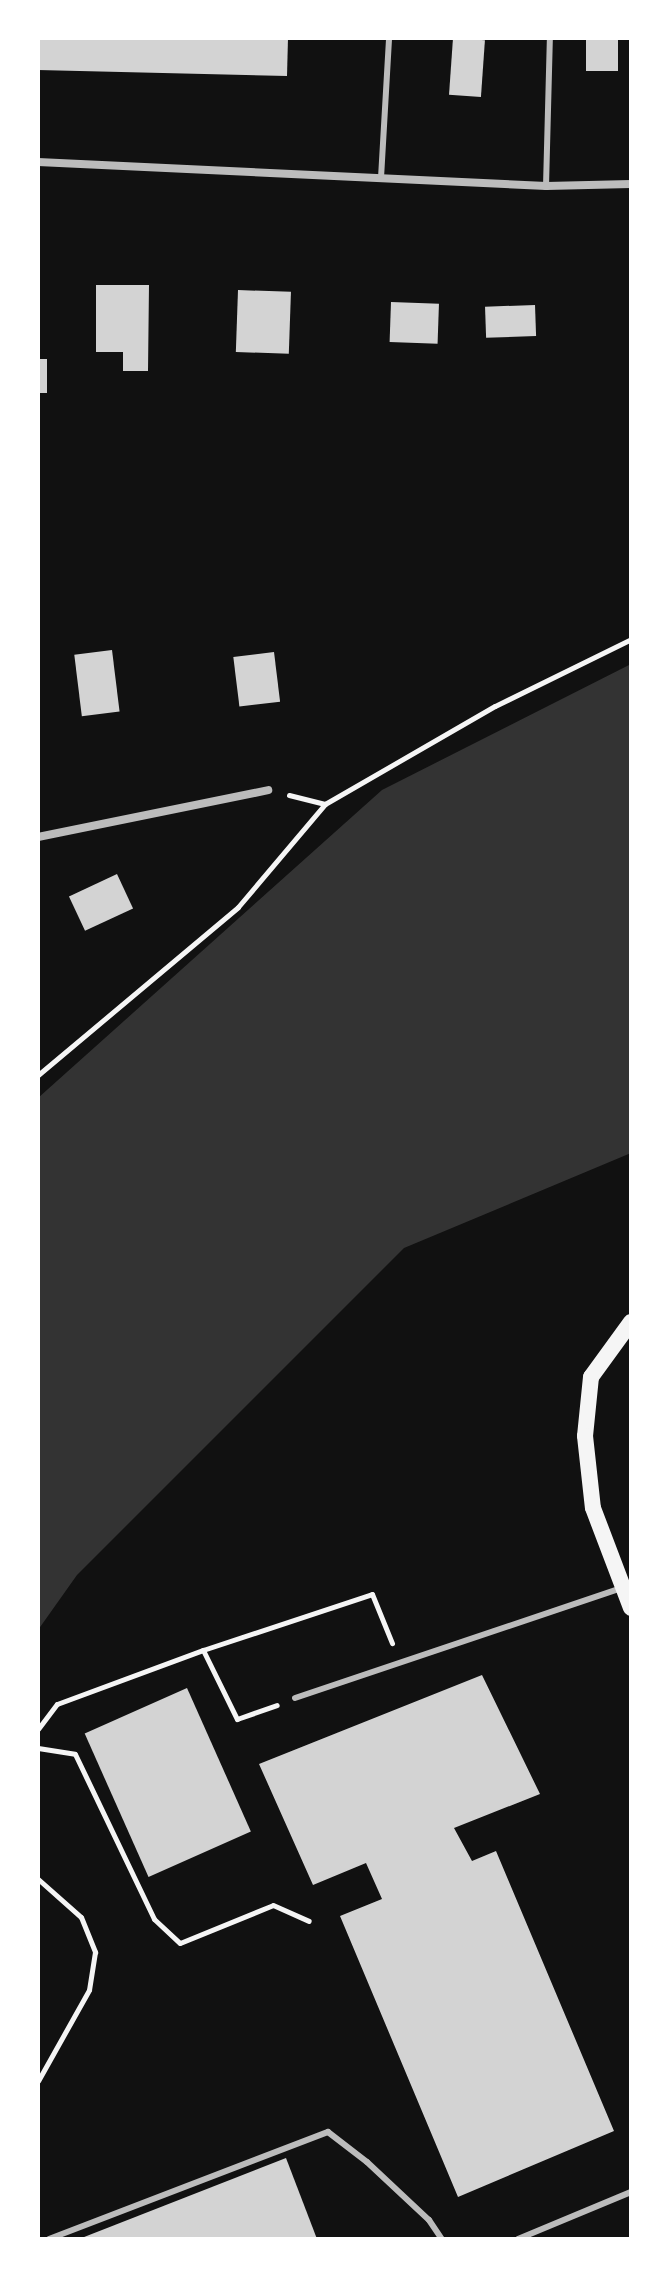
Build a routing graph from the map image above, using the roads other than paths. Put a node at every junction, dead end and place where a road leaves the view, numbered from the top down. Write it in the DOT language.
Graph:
graph roads {
  1 [pos="389,38"];
  2 [pos="550,38"];
  3 [pos="38,162"];
  4 [pos="381,178"];
  5 [pos="631,184"];
  6 [pos="546,186"];
  7 [pos="268,790"];
  8 [pos="38,837"];
  9 [pos="631,1322"];
  10 [pos="622,1588"];
  11 [pos="631,1608"];
  12 [pos="295,1698"];
  13 [pos="631,2192"];
  14 [pos="49,2239"];
  15 [pos="442,2239"];
  16 [pos="518,2239"];
  1 -- 4 [label="lane"];
  2 -- 6 [label="lane"];
  3 -- 4 [label="street"];
  4 -- 6 [label="street"];
  5 -- 6 [label="street"];
  7 -- 8 [label="street"];
  9 -- 10 [label="main road"];
  10 -- 11 [label="main road"];
  10 -- 12 [label="lane"];
  13 -- 16 [label="lane"];
  14 -- 15 [label="lane"];
}
